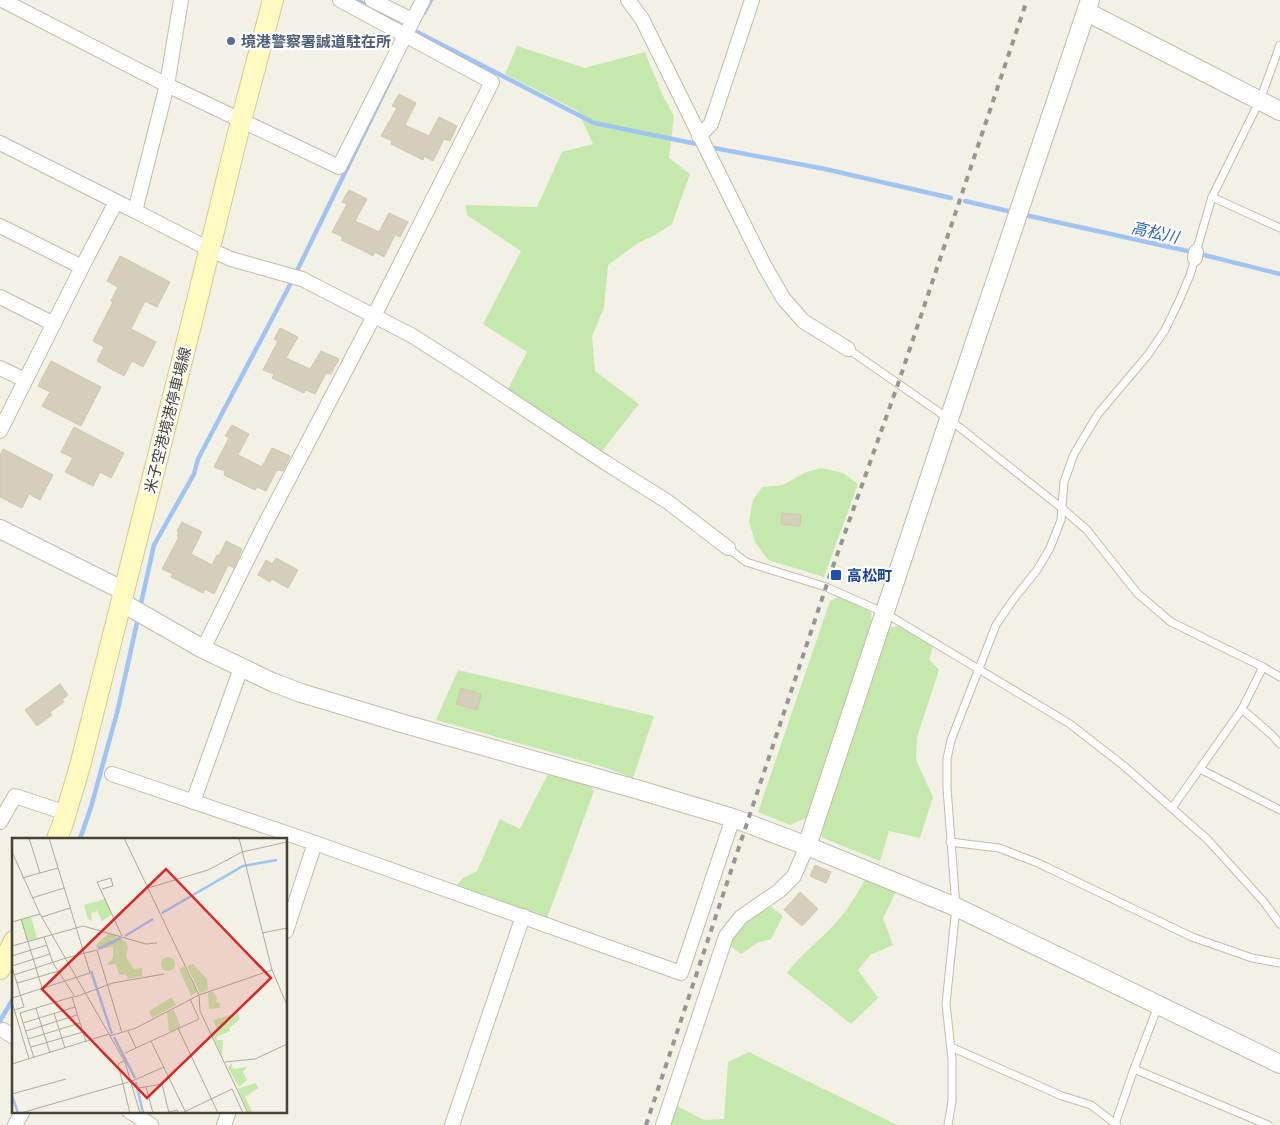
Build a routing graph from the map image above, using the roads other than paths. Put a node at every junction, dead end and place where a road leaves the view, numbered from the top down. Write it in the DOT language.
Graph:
graph roads {
  1 [pos="2,0"];
  2 [pos="181,0"];
  3 [pos="273,0"];
  4 [pos="340,0"];
  5 [pos="372,0"];
  6 [pos="423,0"];
  7 [pos="628,0"];
  8 [pos="752,0"];
  9 [pos="1088,6"];
  10 [pos="412,20"];
  11 [pos="405,34"];
  12 [pos="1280,45"];
  13 [pos="167,85"];
  14 [pos="1260,100"];
  15 [pos="1280,111"];
  16 [pos="241,121"];
  17 [pos="699,136"];
  18 [pos="0,143"];
  19 [pos="1212,197"];
  20 [pos="116,202"];
  21 [pos="135,211"];
  22 [pos="0,226"];
  23 [pos="1280,228"];
  24 [pos="209,249"];
  25 [pos="82,268"];
  26 [pos="0,297"];
  27 [pos="374,316"];
  28 [pos="54,324"];
  29 [pos="848,349"];
  30 [pos="0,368"];
  31 [pos="25,380"];
  32 [pos="949,419"];
  33 [pos="0,431"];
  34 [pos="1063,509"];
  35 [pos="0,529"];
  36 [pos="728,548"];
  37 [pos="122,597"];
  38 [pos="885,613"];
  39 [pos="203,649"];
  40 [pos="1263,667"];
  41 [pos="241,668"];
  42 [pos="979,669"];
  43 [pos="1280,677"];
  44 [pos="1242,709"];
  45 [pos="1280,744"];
  46 [pos="1200,769"];
  47 [pos="112,774"];
  48 [pos="193,802"];
  49 [pos="1172,808"];
  50 [pos="1280,810"];
  51 [pos="66,813"];
  52 [pos="733,818"];
  53 [pos="0,822"];
  54 [pos="56,838"];
  55 [pos="950,842"];
  56 [pos="315,843"];
  57 [pos="807,846"];
  58 [pos="956,907"];
  59 [pos="523,916"];
  60 [pos="288,924"];
  61 [pos="1280,924"];
  62 [pos="12,946"];
  63 [pos="5,962"];
  64 [pos="1280,963"];
  65 [pos="1158,1005"];
  66 [pos="951,1047"];
  67 [pos="1280,1064"];
  68 [pos="1134,1069"];
  69 [pos="22,1112"];
  70 [pos="131,1112"];
  71 [pos="229,1112"];
  72 [pos="1116,1124"];
  73 [pos="15,1125"];
  74 [pos="151,1125"];
  75 [pos="224,1125"];
  76 [pos="452,1125"];
  77 [pos="663,1125"];
  78 [pos="948,1125"];
  79 [pos="1268,1125"];
  1 -- 13 [label="street"];
  2 -- 13 [label="street"];
  3 -- 16 [label="main road, 米子空港境港停車場線"];
  4 -- 11 [label="street"];
  5 -- 10 [label="street"];
  6 -- 10 [label="street"];
  7 -- 17 [label="street"];
  8 -- 17 [label="street"];
  9 -- 14 [label="street"];
  9 -- 32 [label="street"];
  10 -- 11 [label="street"];
  11 -- 16 [label="street"];
  11 -- 27 [label="street"];
  12 -- 14 [label="lane"];
  13 -- 16 [label="street"];
  13 -- 21 [label="street"];
  14 -- 15 [label="street"];
  14 -- 19 [label="lane"];
  16 -- 24 [label="main road, 米子空港境港停車場線"];
  17 -- 29 [label="street"];
  18 -- 20 [label="street"];
  19 -- 23 [label="lane"];
  19 -- 34 [label="lane"];
  20 -- 21 [label="street"];
  20 -- 25 [label="street"];
  21 -- 24 [label="street"];
  22 -- 25 [label="street"];
  24 -- 27 [label="street"];
  24 -- 37 [label="main road, 米子空港境港停車場線"];
  25 -- 28 [label="street"];
  26 -- 28 [label="street"];
  27 -- 36 [label="street"];
  27 -- 39 [label="street"];
  28 -- 31 [label="street"];
  29 -- 32 [label="lane"];
  30 -- 31 [label="street"];
  31 -- 33 [label="street"];
  32 -- 34 [label="lane"];
  32 -- 38 [label="street"];
  34 -- 40 [label="lane"];
  34 -- 42 [label="lane"];
  35 -- 37 [label="street"];
  36 -- 38 [label="lane"];
  37 -- 39 [label="street"];
  37 -- 51 [label="main road, 米子空港境港停車場線"];
  38 -- 42 [label="lane"];
  38 -- 57 [label="street"];
  39 -- 41 [label="street"];
  40 -- 43 [label="lane"];
  40 -- 44 [label="lane"];
  41 -- 48 [label="street"];
  41 -- 52 [label="street"];
  42 -- 49 [label="lane"];
  42 -- 55 [label="lane"];
  44 -- 45 [label="lane"];
  44 -- 46 [label="lane"];
  46 -- 49 [label="lane"];
  46 -- 50 [label="lane"];
  47 -- 48 [label="street"];
  48 -- 56 [label="street"];
  49 -- 61 [label="lane"];
  51 -- 53 [label="street"];
  51 -- 54 [label="main road, 米子空港境港停車場線"];
  52 -- 57 [label="street"];
  52 -- 59 [label="street"];
  55 -- 58 [label="lane"];
  55 -- 64 [label="lane"];
  56 -- 59 [label="street"];
  56 -- 60 [label="street"];
  57 -- 58 [label="street"];
  57 -- 77 [label="street"];
  58 -- 65 [label="street"];
  58 -- 66 [label="lane"];
  59 -- 76 [label="street"];
  62 -- 63 [label="main road"];
  65 -- 67 [label="street"];
  65 -- 68 [label="lane"];
  66 -- 72 [label="lane"];
  66 -- 78 [label="lane"];
  68 -- 72 [label="lane"];
  68 -- 79 [label="lane"];
  69 -- 73 [label="street"];
  70 -- 74 [label="street"];
  71 -- 75 [label="street"];
}
